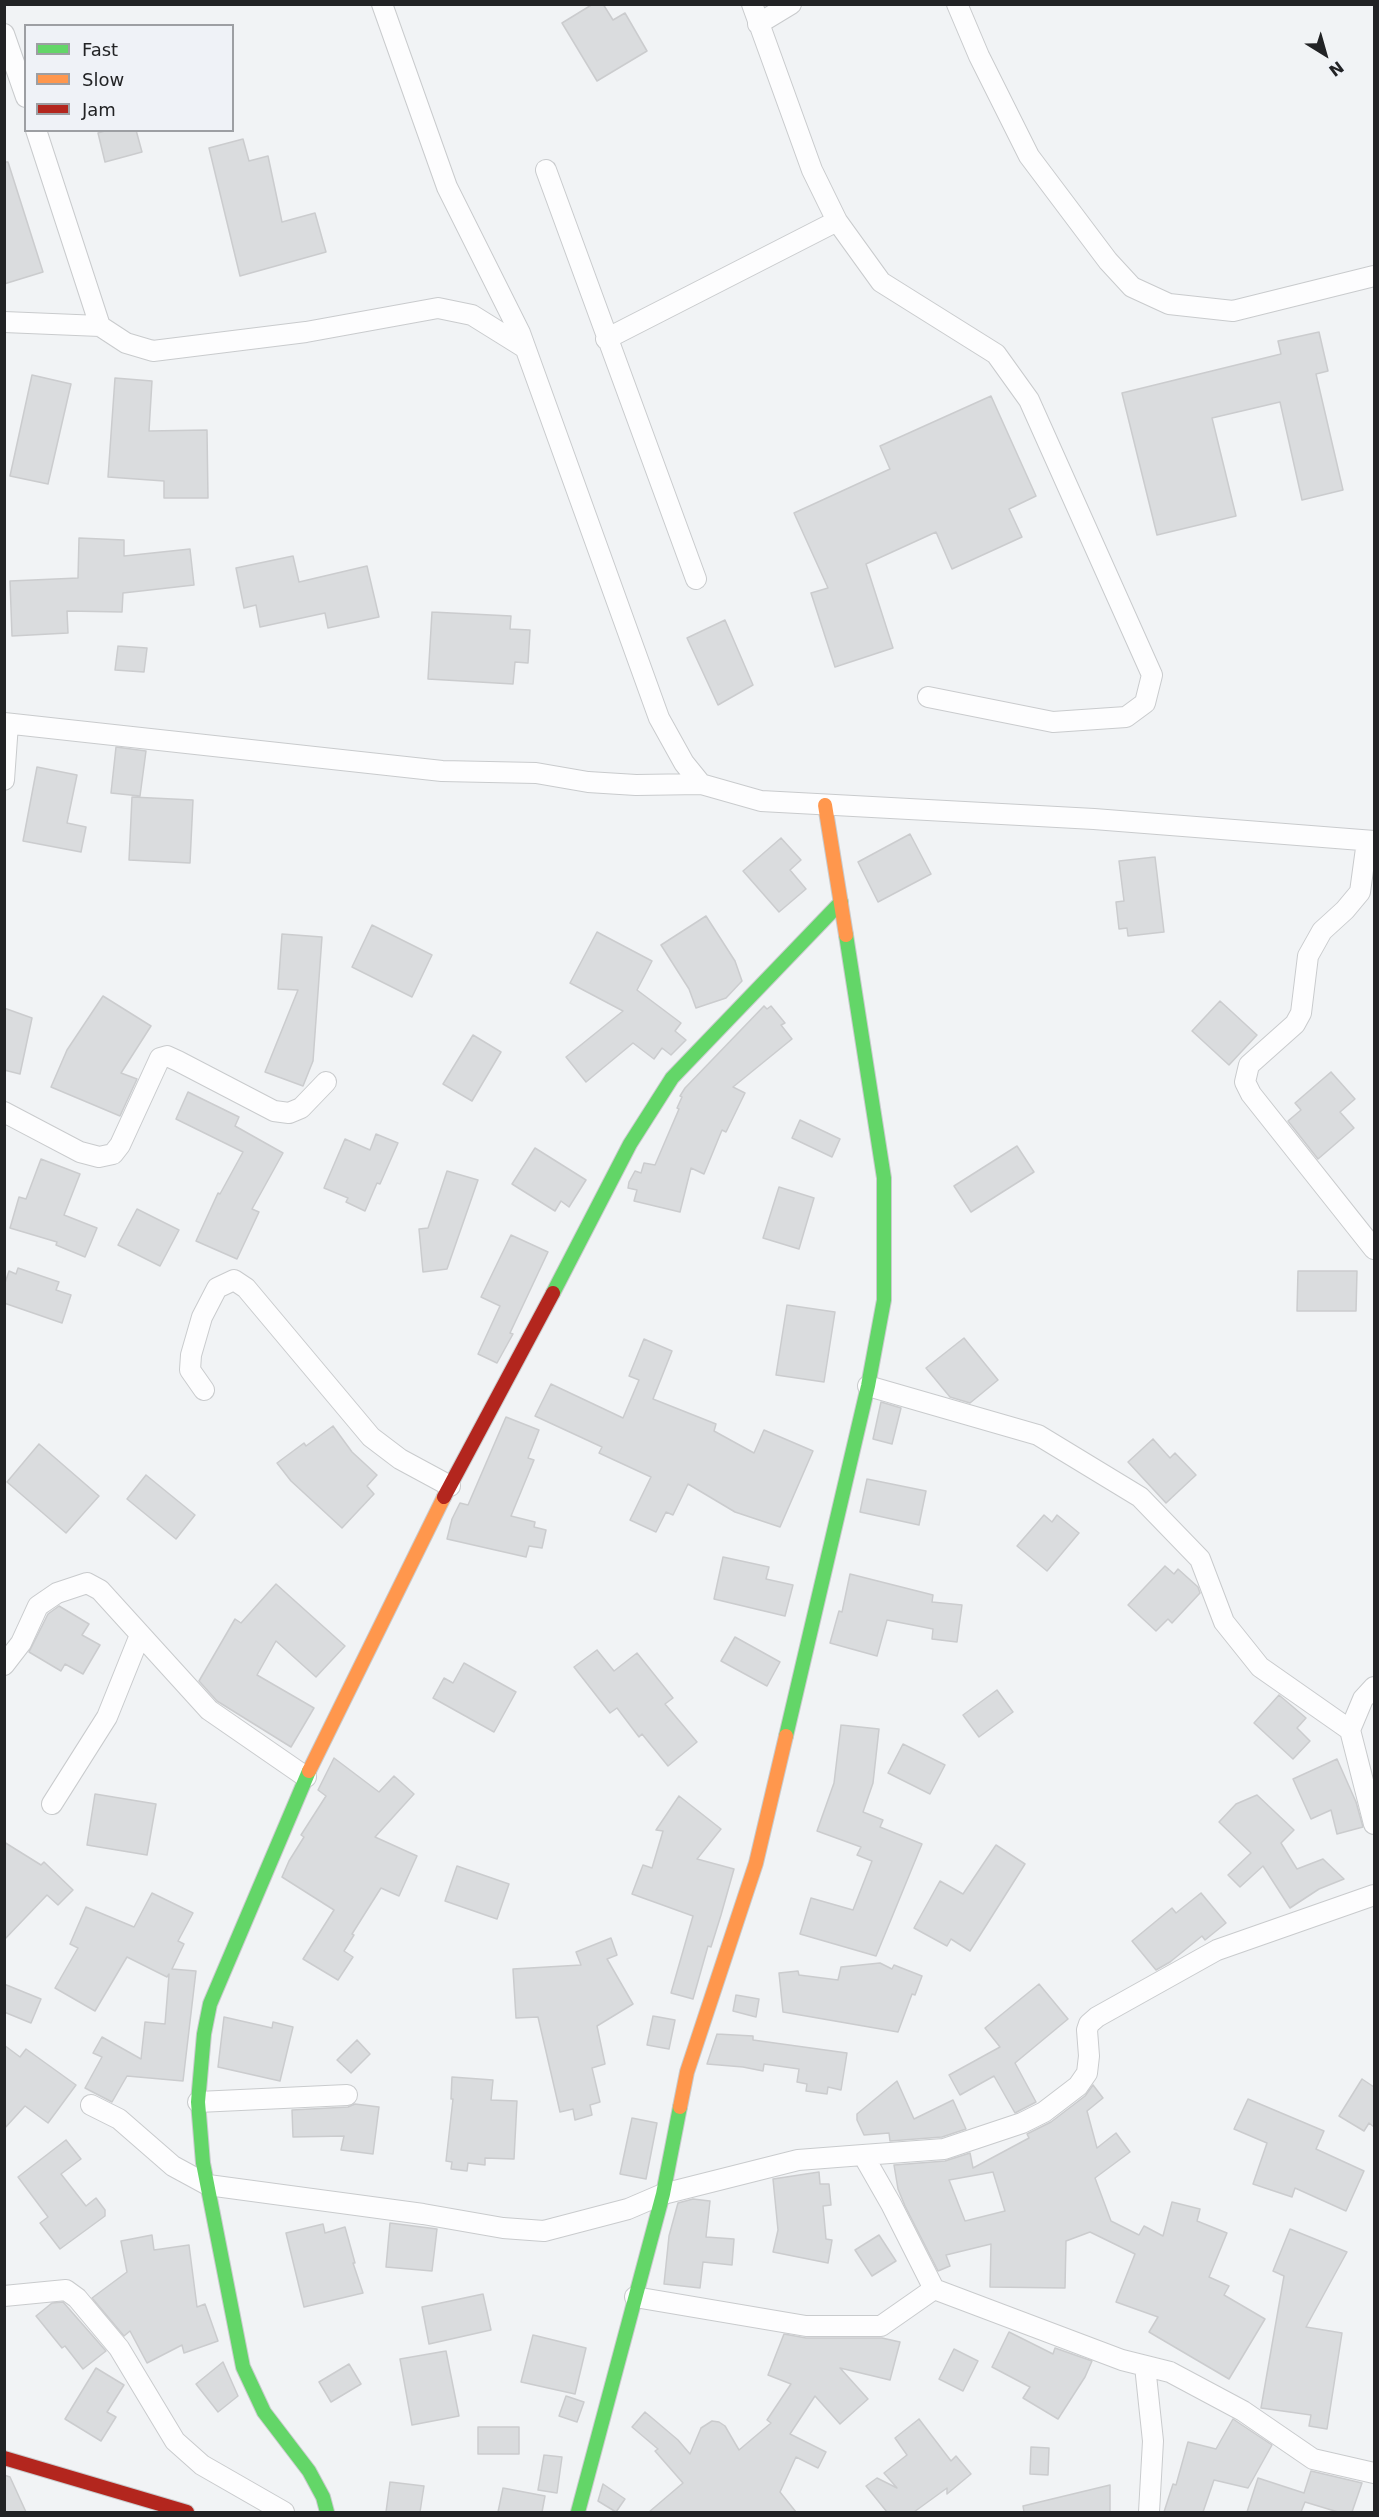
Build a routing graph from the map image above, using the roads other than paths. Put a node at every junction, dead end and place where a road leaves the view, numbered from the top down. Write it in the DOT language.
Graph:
graph roads {
  1 [pos="382,4"];
  2 [pos="752,4"];
  3 [pos="791,4"];
  4 [pos="957,4"];
  5 [pos="758,24"];
  6 [pos="4,34"];
  7 [pos="24,92"];
  8 [pos="37,132"];
  9 [pos="546,170"];
  10 [pos="837,221"];
  11 [pos="1374,276"];
  12 [pos="4,322"];
  13 [pos="100,326"];
  14 [pos="606,339"];
  15 [pos="525,348"];
  16 [pos="696,579"];
  17 [pos="928,697"];
  18 [pos="6,723"];
  19 [pos="4,780"];
  20 [pos="701,784"];
  21 [pos="825,804"];
  22 [pos="1371,841"];
  23 [pos="842,902"];
  24 [pos="326,1082"];
  25 [pos="4,1112"];
  26 [pos="1374,1249"];
  27 [pos="868,1386"];
  28 [pos="204,1390"];
  29 [pos="450,1486"];
  30 [pos="140,1635"];
  31 [pos="4,1665"];
  32 [pos="1374,1687"];
  33 [pos="1350,1730"];
  34 [pos="306,1777"];
  35 [pos="52,1804"];
  36 [pos="1374,1824"];
  37 [pos="1374,1894"];
  38 [pos="347,2095"];
  39 [pos="198,2102"];
  40 [pos="91,2105"];
  41 [pos="863,2155"];
  42 [pos="208,2185"];
  43 [pos="663,2194"];
  44 [pos="934,2289"];
  45 [pos="4,2296"];
  46 [pos="635,2297"];
  47 [pos="1145,2366"];
  48 [pos="4,2458"];
  49 [pos="1374,2472"];
  50 [pos="187,2512"];
  51 [pos="284,2512"];
  52 [pos="327,2512"];
  53 [pos="578,2512"];
  54 [pos="1149,2512"];
  1 -- 15 [label="street"];
  2 -- 5 [label="street"];
  3 -- 5 [label="street"];
  4 -- 11 [label="street"];
  5 -- 10 [label="street"];
  6 -- 7 [label="street"];
  8 -- 13 [label="street"];
  9 -- 14 [label="street"];
  10 -- 14 [label="street"];
  10 -- 17 [label="street"];
  12 -- 13 [label="street"];
  13 -- 15 [label="street"];
  14 -- 16 [label="street"];
  15 -- 20 [label="street"];
  18 -- 19 [label="street"];
  18 -- 20 [label="street"];
  20 -- 21 [label="street"];
  21 -- 22 [label="street"];
  21 -- 23 [label="street"];
  22 -- 26 [label="street"];
  23 -- 27 [label="street"];
  23 -- 29 [label="street"];
  24 -- 25 [label="street"];
  27 -- 33 [label="street"];
  27 -- 43 [label="street"];
  28 -- 29 [label="street"];
  29 -- 34 [label="street"];
  30 -- 31 [label="street"];
  30 -- 34 [label="street"];
  30 -- 35 [label="street"];
  32 -- 33 [label="street"];
  33 -- 36 [label="street"];
  34 -- 39 [label="street"];
  37 -- 41 [label="street"];
  38 -- 39 [label="street"];
  39 -- 42 [label="street"];
  40 -- 42 [label="street"];
  41 -- 43 [label="street"];
  41 -- 44 [label="street"];
  42 -- 43 [label="street"];
  42 -- 52 [label="street"];
  43 -- 46 [label="street"];
  44 -- 46 [label="street"];
  44 -- 47 [label="street"];
  45 -- 51 [label="street"];
  46 -- 53 [label="street"];
  47 -- 49 [label="street"];
  47 -- 54 [label="street"];
  48 -- 50 [label="street"];
}
